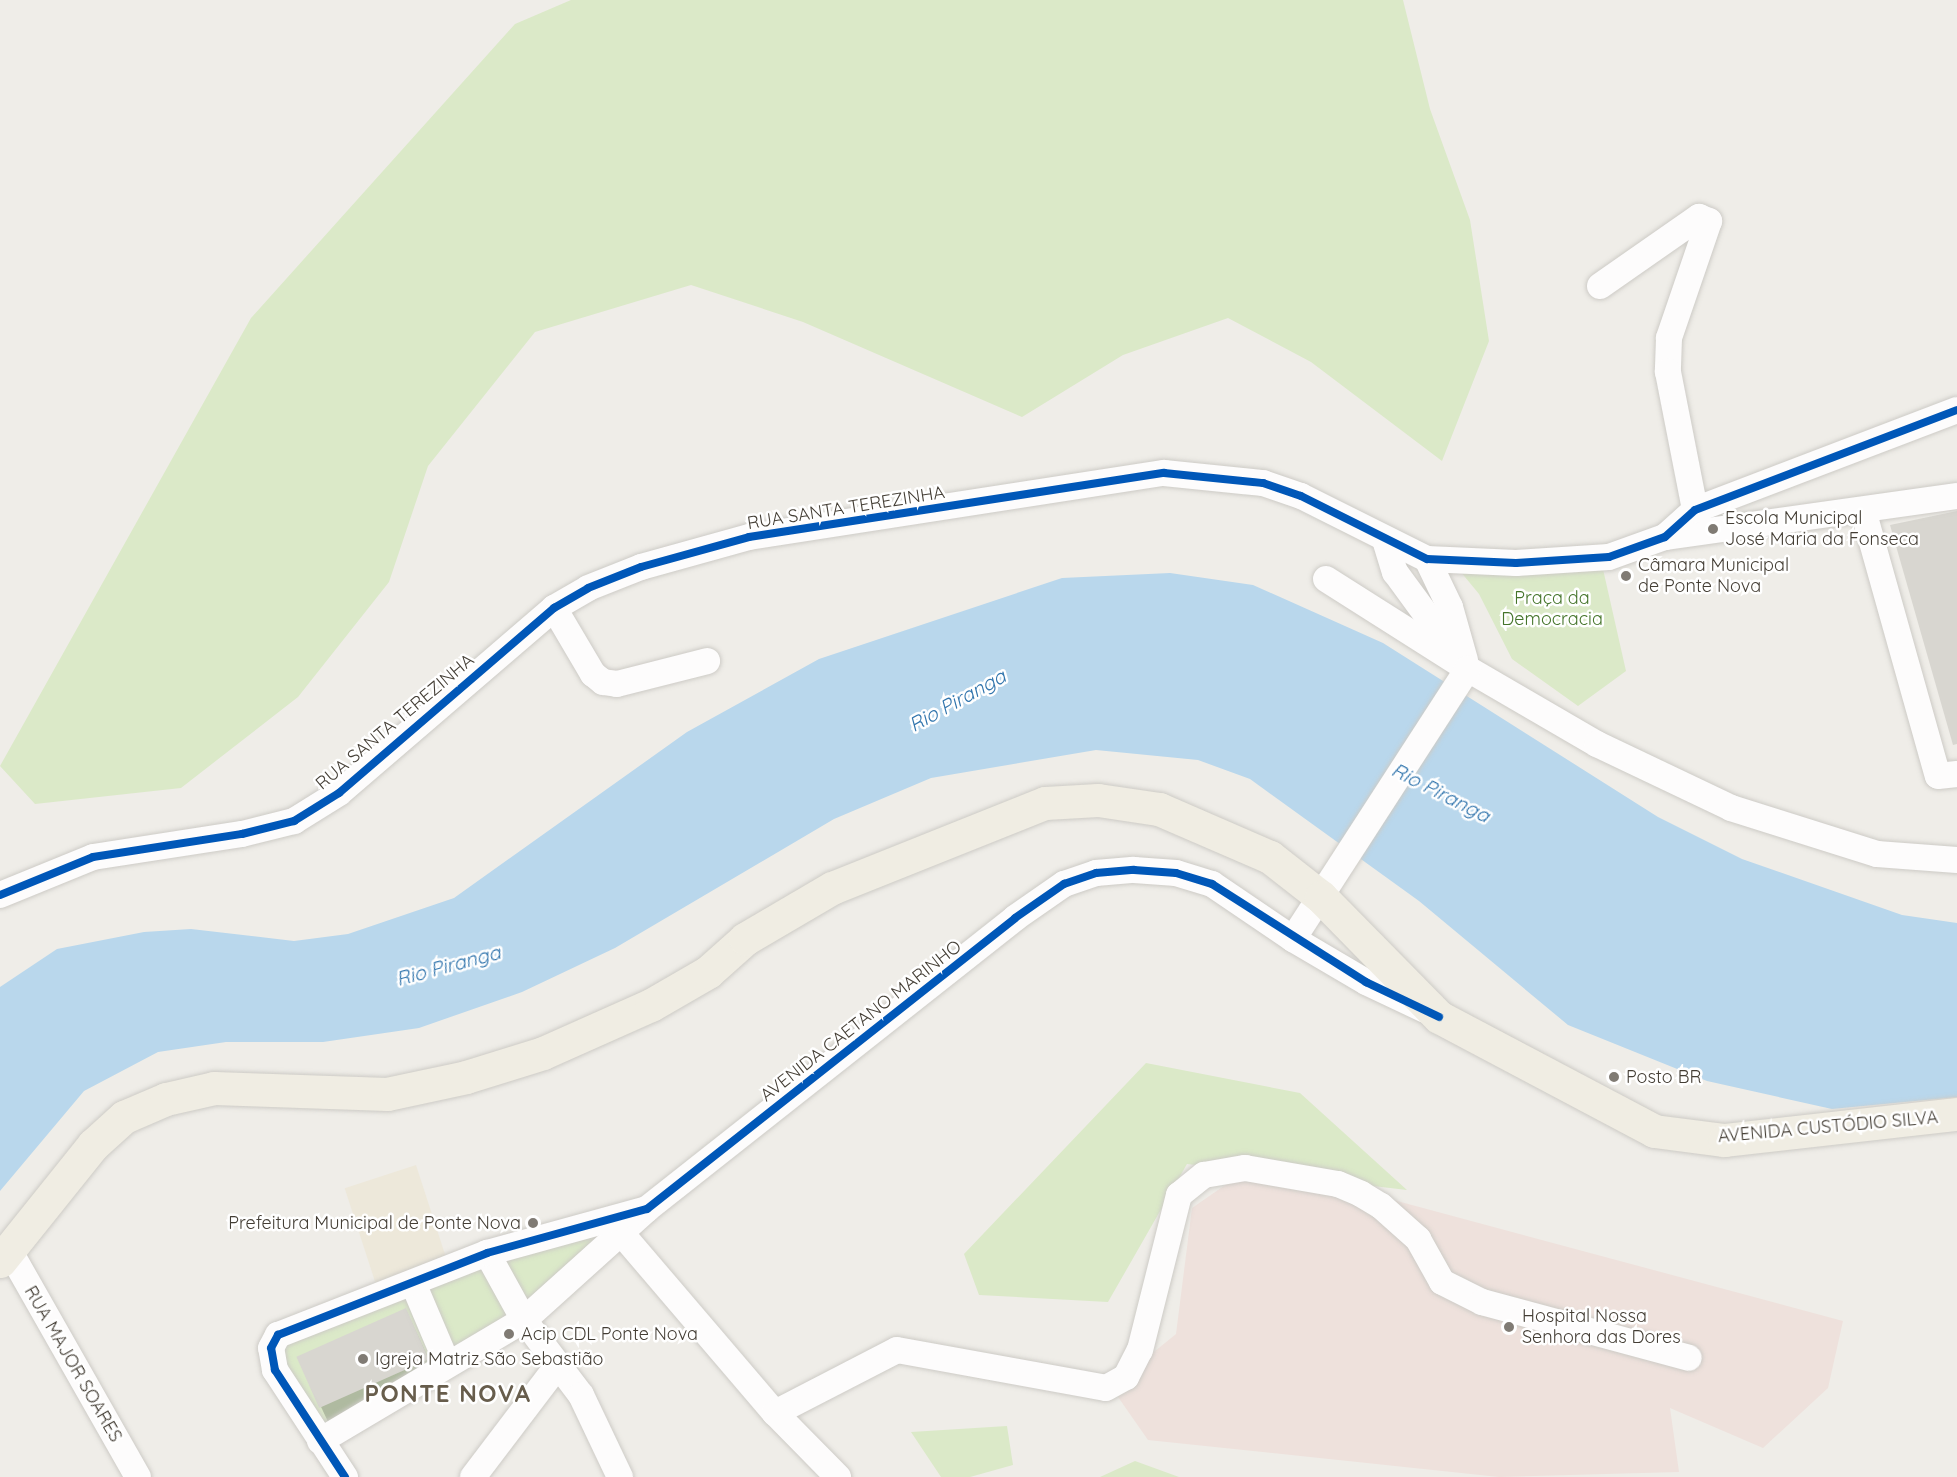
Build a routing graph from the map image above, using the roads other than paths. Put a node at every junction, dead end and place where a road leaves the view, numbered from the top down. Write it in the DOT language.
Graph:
graph roads {
  1 [pos="1600,286"];
  2 [pos="1957,410"];
  3 [pos="1957,496"];
  4 [pos="1695,510"];
  5 [pos="1863,510"];
  6 [pos="1665,537"];
  7 [pos="1385,540"];
  8 [pos="1427,560"];
  9 [pos="1326,579"];
  10 [pos="554,608"];
  11 [pos="707,661"];
  12 [pos="1465,674"];
  13 [pos="1951,779"];
  14 [pos="1957,860"];
  15 [pos="0,895"];
  16 [pos="1321,897"];
  17 [pos="1293,939"];
  18 [pos="1439,1017"];
  19 [pos="1957,1114"];
  20 [pos="647,1209"];
  21 [pos="622,1234"];
  22 [pos="487,1253"];
  23 [pos="4,1256"];
  24 [pos="413,1283"];
  25 [pos="524,1320"];
  26 [pos="1689,1358"];
  27 [pos="447,1364"];
  28 [pos="558,1365"];
  29 [pos="775,1413"];
  30 [pos="320,1441"];
  31 [pos="138,1477"];
  32 [pos="345,1477"];
  33 [pos="472,1477"];
  34 [pos="620,1477"];
  35 [pos="838,1477"];
  1 -- 4 [label="street"];
  2 -- 4 [label="street"];
  3 -- 5 [label="street"];
  4 -- 6 [label="street"];
  5 -- 6 [label="street"];
  5 -- 13 [label="street"];
  6 -- 8 [label="street"];
  7 -- 8 [label="street, RUA SANTA TEREZINHA"];
  7 -- 10 [label="street, RUA SANTA TEREZINHA"];
  7 -- 12 [label="street"];
  8 -- 12 [label="street"];
  9 -- 12 [label="street"];
  10 -- 11 [label="street"];
  10 -- 15 [label="street, RUA SANTA TEREZINHA"];
  12 -- 14 [label="street"];
  12 -- 16 [label="street"];
  16 -- 17 [label="street"];
  16 -- 18 [label="main road, AVENIDA CUSTÓDIO SILVA"];
  16 -- 23 [label="main road, AVENIDA CUSTÓDIO SILVA"];
  17 -- 18 [label="street, AVENIDA CAETANO MARINHO"];
  17 -- 20 [label="street, AVENIDA CAETANO MARINHO"];
  18 -- 19 [label="main road, AVENIDA CUSTÓDIO SILVA"];
  20 -- 21 [label="street"];
  20 -- 22 [label="street, AVENIDA CAETANO MARINHO"];
  21 -- 25 [label="street"];
  21 -- 29 [label="street"];
  22 -- 24 [label="street, AVENIDA CAETANO MARINHO"];
  22 -- 25 [label="street"];
  23 -- 31 [label="street, RUA MAJOR SOARES"];
  24 -- 27 [label="street"];
  24 -- 30 [label="street, AVENIDA CAETANO MARINHO"];
  25 -- 27 [label="street"];
  25 -- 28 [label="street"];
  26 -- 29 [label="street"];
  27 -- 30 [label="street"];
  28 -- 33 [label="street"];
  28 -- 34 [label="street"];
  29 -- 35 [label="street"];
  30 -- 32 [label="street"];
}
